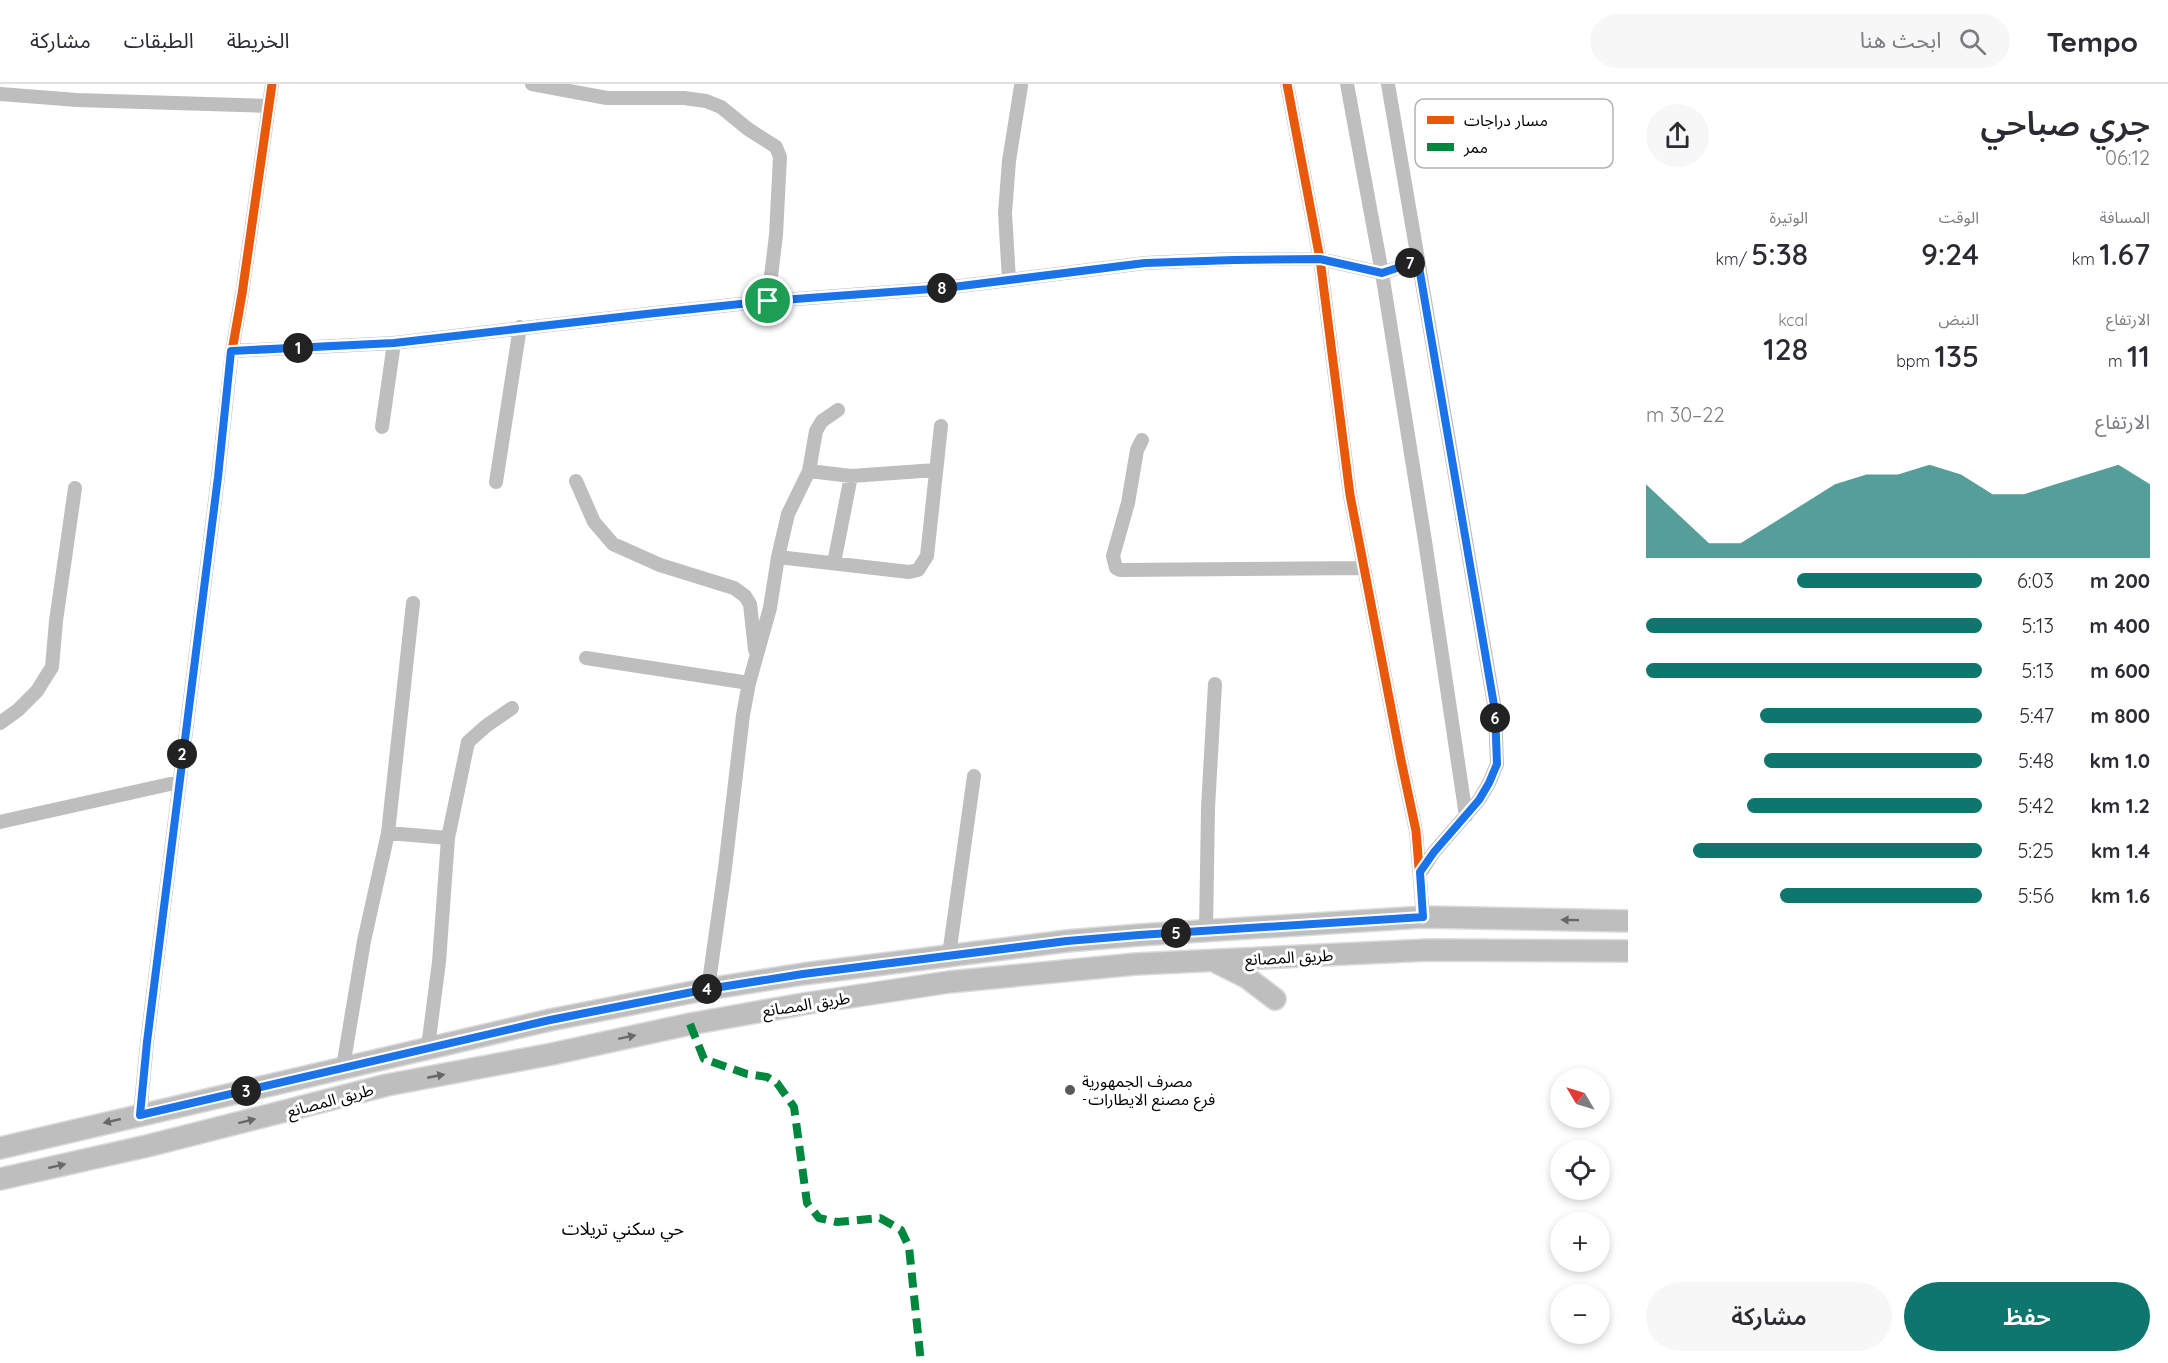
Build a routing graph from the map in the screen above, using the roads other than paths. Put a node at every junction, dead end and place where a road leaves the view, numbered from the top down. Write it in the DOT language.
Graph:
graph roads {
  1 [pos="272,84"];
  2 [pos="532,84"];
  3 [pos="1287,84"];
  4 [pos="1347,84"];
  5 [pos="1388,84"];
  6 [pos="1021,86"];
  7 [pos="0,94"];
  8 [pos="269,106"];
  9 [pos="1320,259"];
  10 [pos="1418,261"];
  11 [pos="1382,273"];
  12 [pos="1009,280"];
  13 [pos="768,301"];
  14 [pos="520,327"];
  15 [pos="394,343"];
  16 [pos="231,351"];
  17 [pos="838,410"];
  18 [pos="941,426"];
  19 [pos="382,427"];
  20 [pos="1142,440"];
  21 [pos="936,470"];
  22 [pos="809,471"];
  23 [pos="851,476"];
  24 [pos="576,481"];
  25 [pos="496,482"];
  26 [pos="75,488"];
  27 [pos="778,557"];
  28 [pos="834,564"];
  29 [pos="1364,568"];
  30 [pos="413,603"];
  31 [pos="586,658"];
  32 [pos="755,658"];
  33 [pos="749,683"];
  34 [pos="1215,684"];
  35 [pos="512,708"];
  36 [pos="0,723"];
  37 [pos="974,776"];
  38 [pos="179,782"];
  39 [pos="1466,816"];
  40 [pos="0,822"];
  41 [pos="388,833"];
  42 [pos="448,838"];
  43 [pos="1420,872"];
  44 [pos="1423,917"];
  45 [pos="1628,921"];
  46 [pos="1206,931"];
  47 [pos="1628,951"];
  48 [pos="949,956"];
  49 [pos="1215,961"];
  50 [pos="708,989"];
  51 [pos="1275,999"];
  52 [pos="428,1047"];
  53 [pos="343,1066"];
  54 [pos="140,1115"];
  55 [pos="0,1148"];
  56 [pos="0,1179"];
  1 -- 8 [label="street"];
  2 -- 13 [label="street"];
  3 -- 9 [label="street"];
  4 -- 11 [label="street"];
  5 -- 10 [label="street"];
  6 -- 12 [label="street"];
  7 -- 8 [label="street"];
  8 -- 16 [label="street"];
  9 -- 11 [label="street"];
  9 -- 12 [label="street"];
  9 -- 29 [label="street"];
  10 -- 11 [label="street"];
  10 -- 39 [label="street"];
  11 -- 39 [label="street"];
  12 -- 13 [label="street"];
  13 -- 14 [label="street"];
  14 -- 15 [label="street"];
  14 -- 25 [label="street"];
  15 -- 16 [label="street"];
  15 -- 19 [label="street"];
  16 -- 38 [label="street"];
  17 -- 22 [label="street"];
  18 -- 21 [label="street"];
  20 -- 29 [label="street"];
  21 -- 23 [label="street"];
  21 -- 28 [label="street"];
  22 -- 23 [label="street"];
  22 -- 27 [label="street"];
  23 -- 28 [label="street"];
  24 -- 32 [label="street"];
  26 -- 36 [label="street"];
  27 -- 28 [label="street"];
  27 -- 32 [label="street"];
  29 -- 43 [label="street"];
  30 -- 41 [label="street"];
  31 -- 33 [label="street"];
  32 -- 33 [label="street"];
  33 -- 50 [label="street"];
  34 -- 46 [label="street"];
  35 -- 42 [label="street"];
  37 -- 48 [label="street"];
  38 -- 40 [label="street"];
  38 -- 54 [label="street"];
  39 -- 43 [label="street"];
  41 -- 42 [label="street"];
  41 -- 53 [label="street"];
  42 -- 52 [label="street"];
  43 -- 44 [label="street"];
  45 -- 44 [label="main road, طريق المصانع, one-way"];
  44 -- 46 [label="main road, طريق المصانع"];
  46 -- 48 [label="main road, طريق المصانع"];
  47 -- 49 [label="main road, طريق المصانع"];
  48 -- 50 [label="main road, طريق المصانع"];
  49 -- 51 [label="main road"];
  56 -- 49 [label="main road, طريق المصانع, one-way"];
  50 -- 52 [label="main road, طريق المصانع"];
  52 -- 53 [label="main road, طريق المصانع"];
  53 -- 54 [label="main road, طريق المصانع"];
  54 -- 55 [label="main road, طريق المصانع, one-way"];
}
